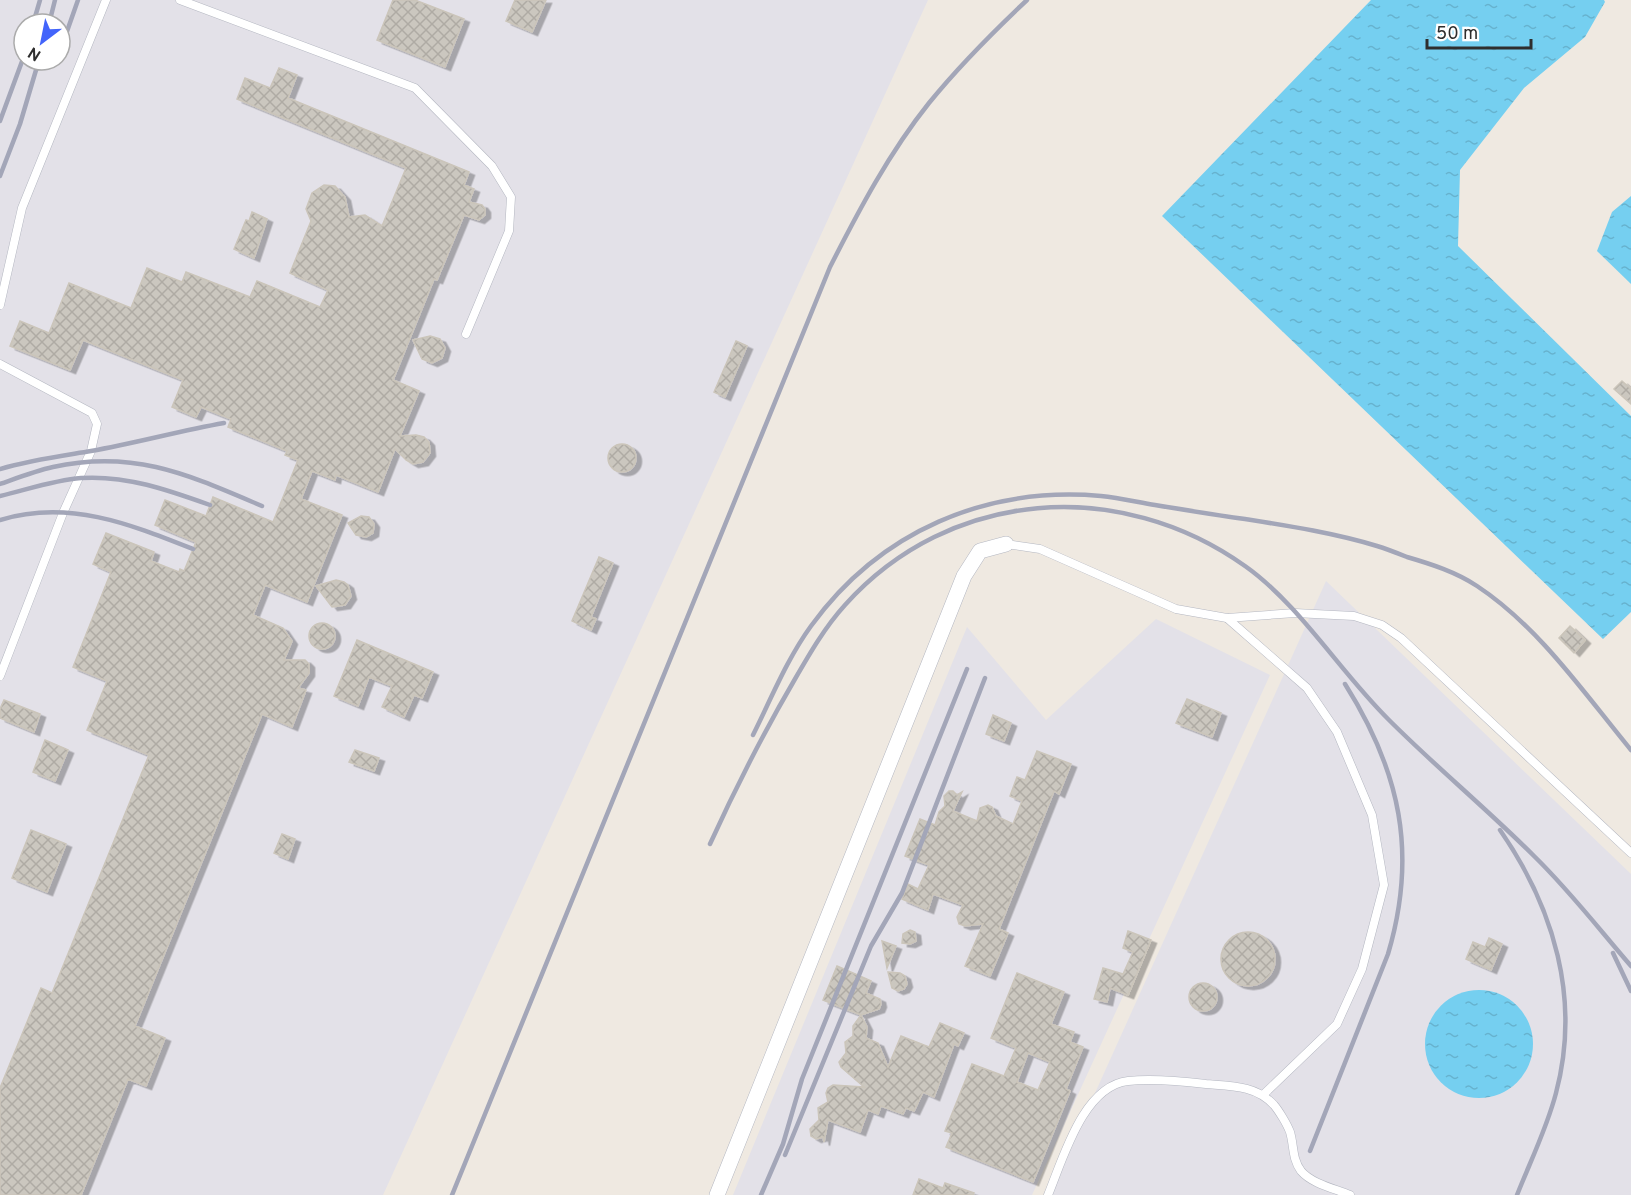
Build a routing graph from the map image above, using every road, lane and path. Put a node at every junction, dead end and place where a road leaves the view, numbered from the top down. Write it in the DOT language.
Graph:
graph roads {
  1 [pos="106,0"];
  2 [pos="180,0"];
  3 [pos="0,305"];
  4 [pos="466,334"];
  5 [pos="0,364"];
  6 [pos="1006,544"];
  7 [pos="1227,618"];
  8 [pos="0,676"];
  9 [pos="1631,853"];
  10 [pos="1263,1095"];
  11 [pos="717,1195"];
  12 [pos="1048,1195"];
  13 [pos="1350,1195"];
  1 -- 3 [label="lane"];
  2 -- 4 [label="lane"];
  5 -- 8 [label="lane"];
  6 -- 7 [label="lane"];
  6 -- 11 [label="street"];
  7 -- 9 [label="lane"];
  7 -- 10 [label="lane"];
  10 -- 12 [label="lane"];
  10 -- 13 [label="lane"];
}
